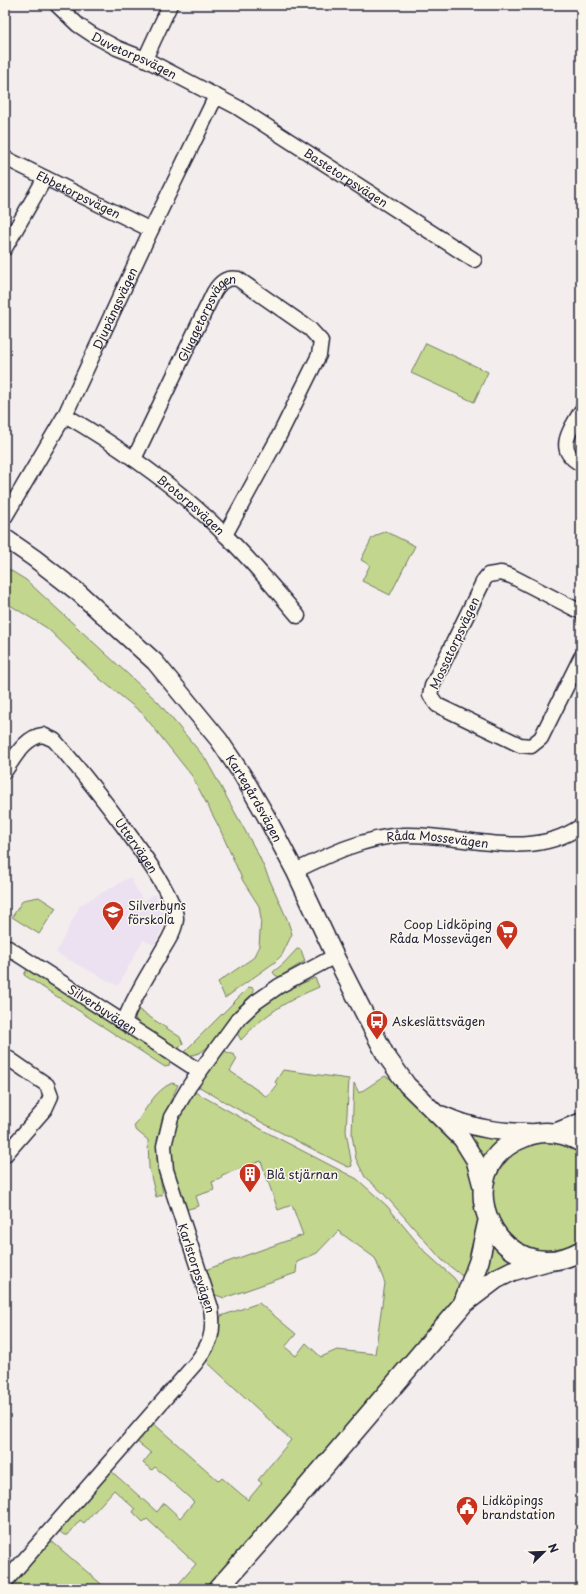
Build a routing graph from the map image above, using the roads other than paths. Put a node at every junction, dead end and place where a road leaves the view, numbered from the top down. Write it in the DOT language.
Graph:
graph roads {
  1 [pos="57,5"];
  2 [pos="170,5"];
  3 [pos="144,58"];
  4 [pos="216,96"];
  5 [pos="5,158"];
  6 [pos="45,178"];
  7 [pos="151,230"];
  8 [pos="5,248"];
  9 [pos="474,260"];
  10 [pos="581,411"];
  11 [pos="65,415"];
  12 [pos="134,459"];
  13 [pos="581,464"];
  14 [pos="5,517"];
  15 [pos="225,535"];
  16 [pos="5,538"];
  17 [pos="581,612"];
  18 [pos="298,616"];
  19 [pos="581,657"];
  20 [pos="5,771"];
  21 [pos="581,826"];
  22 [pos="295,871"];
  23 [pos="7,952"];
  24 [pos="335,956"];
  25 [pos="124,1022"];
  26 [pos="5,1056"];
  27 [pos="199,1071"];
  28 [pos="435,1111"];
  29 [pos="581,1123"];
  30 [pos="547,1133"];
  31 [pos="581,1142"];
  32 [pos="5,1155"];
  33 [pos="483,1190"];
  34 [pos="488,1221"];
  35 [pos="581,1251"];
  36 [pos="555,1260"];
  37 [pos="581,1260"];
  38 [pos="463,1304"];
  39 [pos="5,1582"];
  40 [pos="218,1589"];
  1 -- 3 [label="street, Duvetorpsvägen"];
  2 -- 3 [label="street"];
  3 -- 4 [label="street, Duvetorpsvägen"];
  4 -- 7 [label="street, Djupängsvägen"];
  4 -- 9 [label="street, Bastetorpsvägen"];
  5 -- 6 [label="street, Ebbetorpsvägen"];
  6 -- 7 [label="street, Ebbetorpsvägen"];
  6 -- 8 [label="street"];
  7 -- 11 [label="street, Djupängsvägen"];
  10 -- 13 [label="street"];
  11 -- 12 [label="street, Brotorpsvägen"];
  11 -- 14 [label="street, Djupängsvägen"];
  12 -- 15 [label="street, Brotorpsvägen"];
  12 -- 15 [label="street, Gluggetorpsvägen"];
  15 -- 18 [label="street, Brotorpsvägen"];
  16 -- 22 [label="street, Kartegårdsvägen"];
  17 -- 19 [label="street, Mossatorpsvägen"];
  20 -- 25 [label="street, Uttervägen"];
  21 -- 22 [label="street, Råda Mossevägen"];
  22 -- 24 [label="street, Kartegårdsvägen"];
  23 -- 25 [label="street, Silverbyvägen"];
  24 -- 27 [label="street, Karlstorpsvägen"];
  24 -- 28 [label="street, Kartegårdsvägen"];
  25 -- 27 [label="street, Silverbyvägen"];
  26 -- 32 [label="street"];
  27 -- 39 [label="street, Karlstorpsvägen"];
  28 -- 30 [label="street, Kartegårdsvägen"];
  28 -- 33 [label="street, Kartegårdsvägen"];
  29 -- 30 [label="main road"];
  30 -- 31 [label="main road"];
  30 -- 33 [label="main road"];
  33 -- 34 [label="main road"];
  34 -- 36 [label="main road"];
  34 -- 38 [label="main road"];
  35 -- 36 [label="main road"];
  36 -- 37 [label="street"];
  36 -- 38 [label="main road"];
  38 -- 40 [label="main road"];
}
